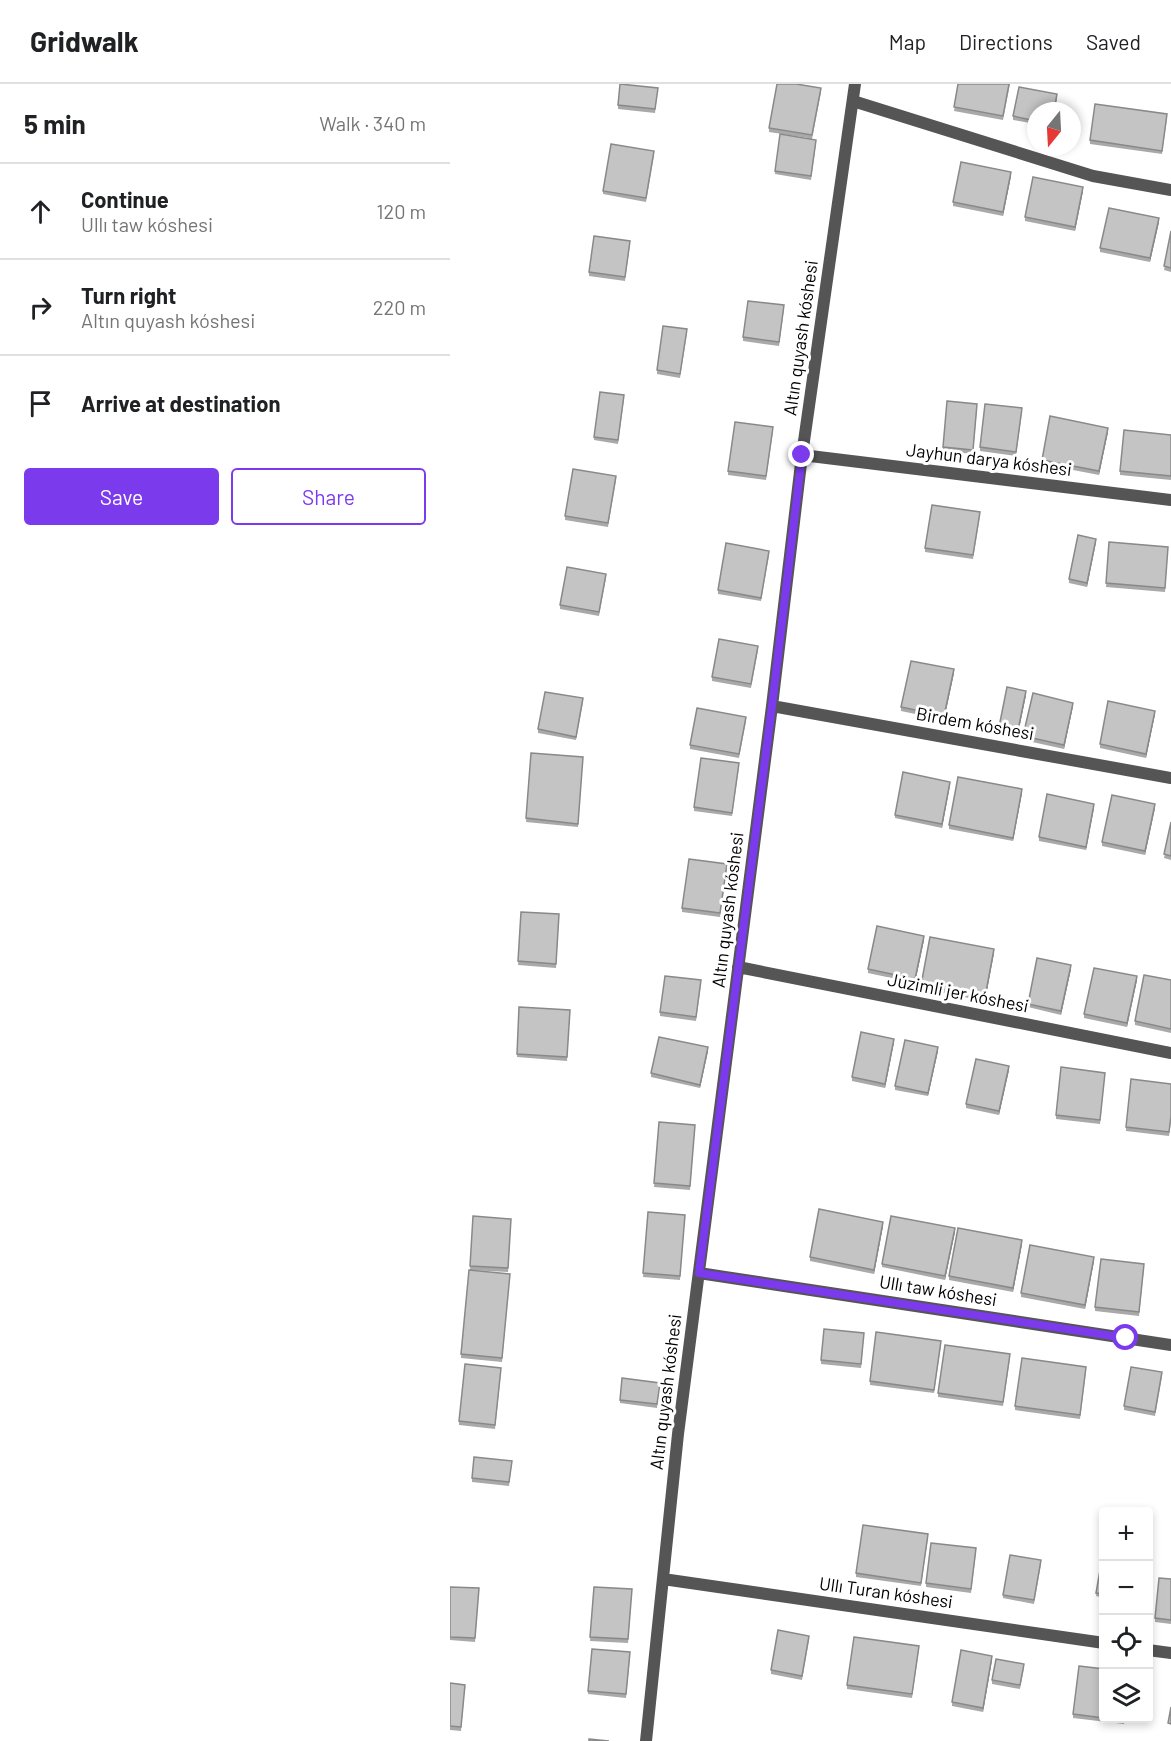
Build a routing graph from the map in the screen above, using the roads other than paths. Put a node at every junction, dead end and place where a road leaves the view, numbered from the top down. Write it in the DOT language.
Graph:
graph roads {
  1 [pos="855,84"];
  2 [pos="853,101"];
  3 [pos="1171,190"];
  4 [pos="802,455"];
  5 [pos="1171,500"];
  6 [pos="772,706"];
  7 [pos="1171,778"];
  8 [pos="738,967"];
  9 [pos="1171,1053"];
  10 [pos="699,1273"];
  11 [pos="1171,1345"];
  12 [pos="663,1579"];
  13 [pos="1099,1642"];
  14 [pos="1153,1651"];
  15 [pos="1171,1653"];
  16 [pos="646,1741"];
  1 -- 2 [label="street, Altın quyash kóshesi"];
  2 -- 3 [label="street"];
  2 -- 4 [label="street, Altın quyash kóshesi"];
  4 -- 5 [label="street, Jayhun darya kóshesi"];
  4 -- 6 [label="street, Altın quyash kóshesi"];
  6 -- 7 [label="street, Birdem kóshesi"];
  6 -- 8 [label="street, Altın quyash kóshesi"];
  8 -- 9 [label="street, Júzimli jer kóshesi"];
  8 -- 10 [label="street, Altın quyash kóshesi"];
  10 -- 11 [label="street, Ullı taw kóshesi"];
  10 -- 12 [label="street, Altın quyash kóshesi"];
  12 -- 13 [label="street, Ullı Turan kóshesi"];
  12 -- 16 [label="street, Altın quyash kóshesi"];
  14 -- 15 [label="street"];
}
